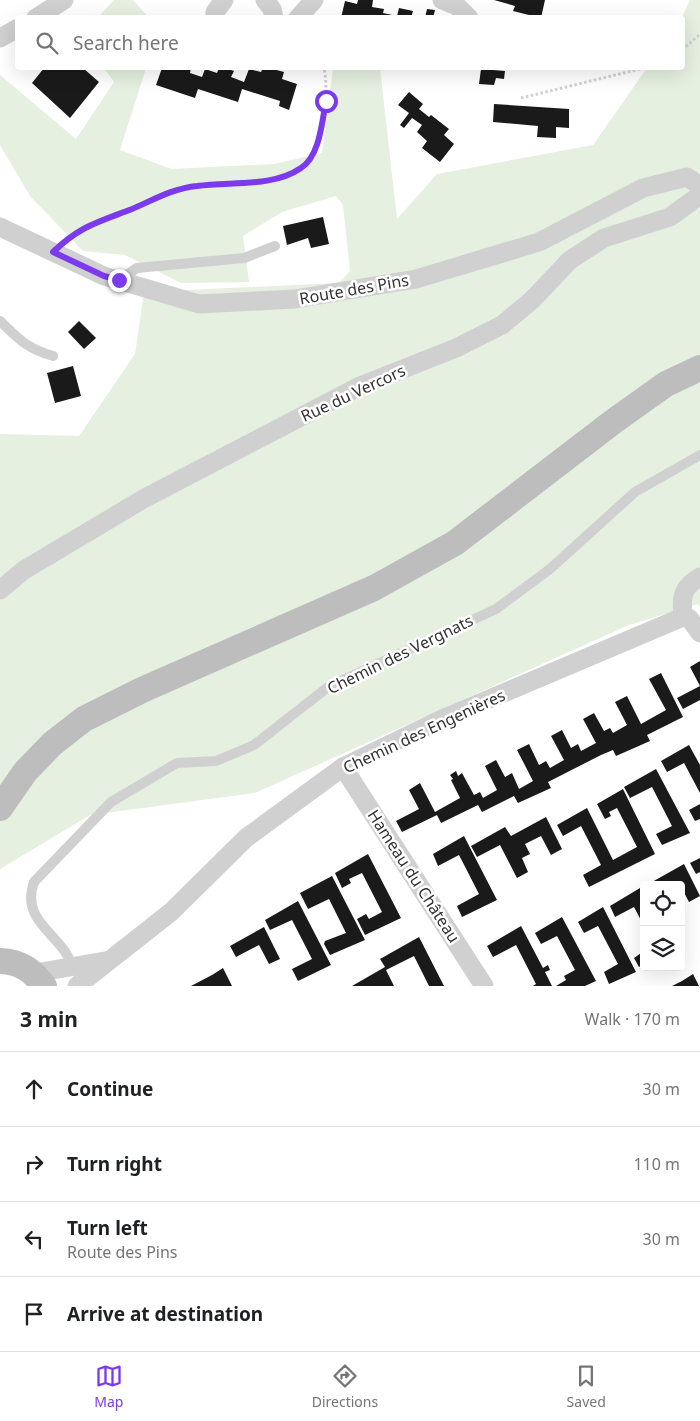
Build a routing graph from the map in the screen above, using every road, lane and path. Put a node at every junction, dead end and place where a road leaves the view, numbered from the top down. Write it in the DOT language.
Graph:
graph roads {
  1 [pos="64,0"];
  2 [pos="224,0"];
  3 [pos="265,0"];
  4 [pos="314,0"];
  5 [pos="442,0"];
  6 [pos="41,15"];
  7 [pos="215,15"];
  8 [pos="273,15"];
  9 [pos="301,15"];
  10 [pos="466,15"];
  11 [pos="15,30"];
  12 [pos="700,34"];
  13 [pos="0,38"];
  14 [pos="685,47"];
  15 [pos="324,70"];
  16 [pos="636,70"];
  17 [pos="520,98"];
  18 [pos="700,186"];
  19 [pos="700,195"];
  20 [pos="0,223"];
  21 [pos="275,246"];
  22 [pos="53,252"];
  23 [pos="119,280"];
  24 [pos="0,321"];
  25 [pos="54,356"];
  26 [pos="700,368"];
  27 [pos="700,455"];
  28 [pos="700,577"];
  29 [pos="0,590"];
  30 [pos="683,617"];
  31 [pos="700,633"];
  32 [pos="343,767"];
  33 [pos="0,808"];
  34 [pos="19,966"];
  35 [pos="75,980"];
  36 [pos="484,986"];
  1 -- 6 [label="street"];
  2 -- 7 [label="street"];
  3 -- 8 [label="street"];
  4 -- 9 [label="street"];
  5 -- 10 [label="street"];
  11 -- 13 [label="street"];
  12 -- 14 [label="path"];
  15 -- 22 [label="path"];
  16 -- 17 [label="path"];
  18 -- 23 [label="street, Route des Pins"];
  19 -- 29 [label="street, Rue du Vercors"];
  20 -- 22 [label="street, Route des Pins"];
  21 -- 23 [label="lane"];
  22 -- 23 [label="street, Route des Pins"];
  24 -- 25 [label="lane"];
  26 -- 33 [label="main road"];
  27 -- 35 [label="lane, Chemin des Vergnats"];
  28 -- 30 [label="street"];
  30 -- 31 [label="street"];
  30 -- 32 [label="street, Chemin des Engenières"];
  32 -- 35 [label="street, Chemin des Engenières"];
  32 -- 36 [label="street, Hameau du Château"];
  34 -- 35 [label="street, Chemin des Engenières"];
}
